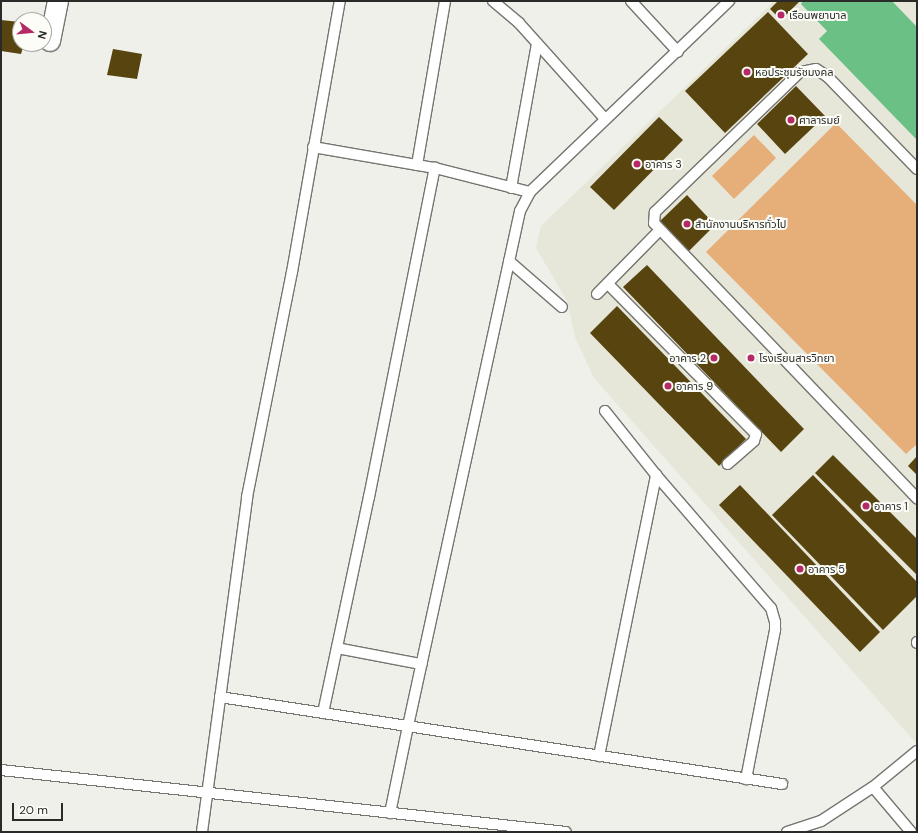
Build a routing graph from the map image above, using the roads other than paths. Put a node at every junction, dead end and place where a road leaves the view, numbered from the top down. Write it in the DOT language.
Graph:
graph roads {
  1 [pos="58,1"];
  2 [pos="340,1"];
  3 [pos="445,1"];
  4 [pos="493,1"];
  5 [pos="631,1"];
  6 [pos="729,1"];
  7 [pos="52,31"];
  8 [pos="537,43"];
  9 [pos="678,52"];
  10 [pos="605,119"];
  11 [pos="313,147"];
  12 [pos="418,165"];
  13 [pos="435,168"];
  14 [pos="917,169"];
  15 [pos="511,188"];
  16 [pos="530,192"];
  17 [pos="660,230"];
  18 [pos="509,262"];
  19 [pos="608,284"];
  20 [pos="597,294"];
  21 [pos="562,307"];
  22 [pos="605,411"];
  23 [pos="728,464"];
  24 [pos="656,475"];
  25 [pos="917,498"];
  26 [pos="337,648"];
  27 [pos="421,664"];
  28 [pos="220,697"];
  29 [pos="323,713"];
  30 [pos="408,726"];
  31 [pos="917,751"];
  32 [pos="600,756"];
  33 [pos="1,770"];
  34 [pos="746,779"];
  35 [pos="782,784"];
  36 [pos="873,787"];
  37 [pos="207,794"];
  38 [pos="390,813"];
  39 [pos="498,828"];
  40 [pos="202,832"];
  41 [pos="566,832"];
  42 [pos="787,832"];
  43 [pos="911,832"];
  1 -- 7 [label="street"];
  2 -- 11 [label="lane"];
  3 -- 12 [label="lane"];
  4 -- 8 [label="lane"];
  5 -- 9 [label="lane"];
  6 -- 9 [label="lane"];
  8 -- 10 [label="lane"];
  8 -- 15 [label="lane"];
  9 -- 10 [label="lane"];
  10 -- 16 [label="lane"];
  11 -- 12 [label="lane"];
  11 -- 28 [label="lane"];
  12 -- 13 [label="lane"];
  13 -- 15 [label="lane"];
  13 -- 26 [label="lane"];
  14 -- 17 [label="lane"];
  15 -- 16 [label="lane"];
  16 -- 18 [label="lane"];
  17 -- 19 [label="lane"];
  17 -- 25 [label="lane"];
  18 -- 21 [label="lane"];
  18 -- 27 [label="lane"];
  19 -- 20 [label="lane"];
  19 -- 23 [label="lane"];
  22 -- 24 [label="lane"];
  24 -- 32 [label="lane"];
  24 -- 34 [label="lane"];
  26 -- 27 [label="lane"];
  26 -- 29 [label="lane"];
  27 -- 30 [label="lane"];
  28 -- 29 [label="lane"];
  28 -- 37 [label="lane"];
  29 -- 30 [label="lane"];
  30 -- 32 [label="lane"];
  30 -- 38 [label="lane"];
  31 -- 36 [label="lane"];
  32 -- 34 [label="lane"];
  33 -- 37 [label="lane"];
  34 -- 35 [label="lane"];
  36 -- 42 [label="lane"];
  36 -- 43 [label="lane"];
  37 -- 38 [label="lane"];
  37 -- 40 [label="lane"];
  38 -- 39 [label="lane"];
  39 -- 41 [label="lane"];
}
